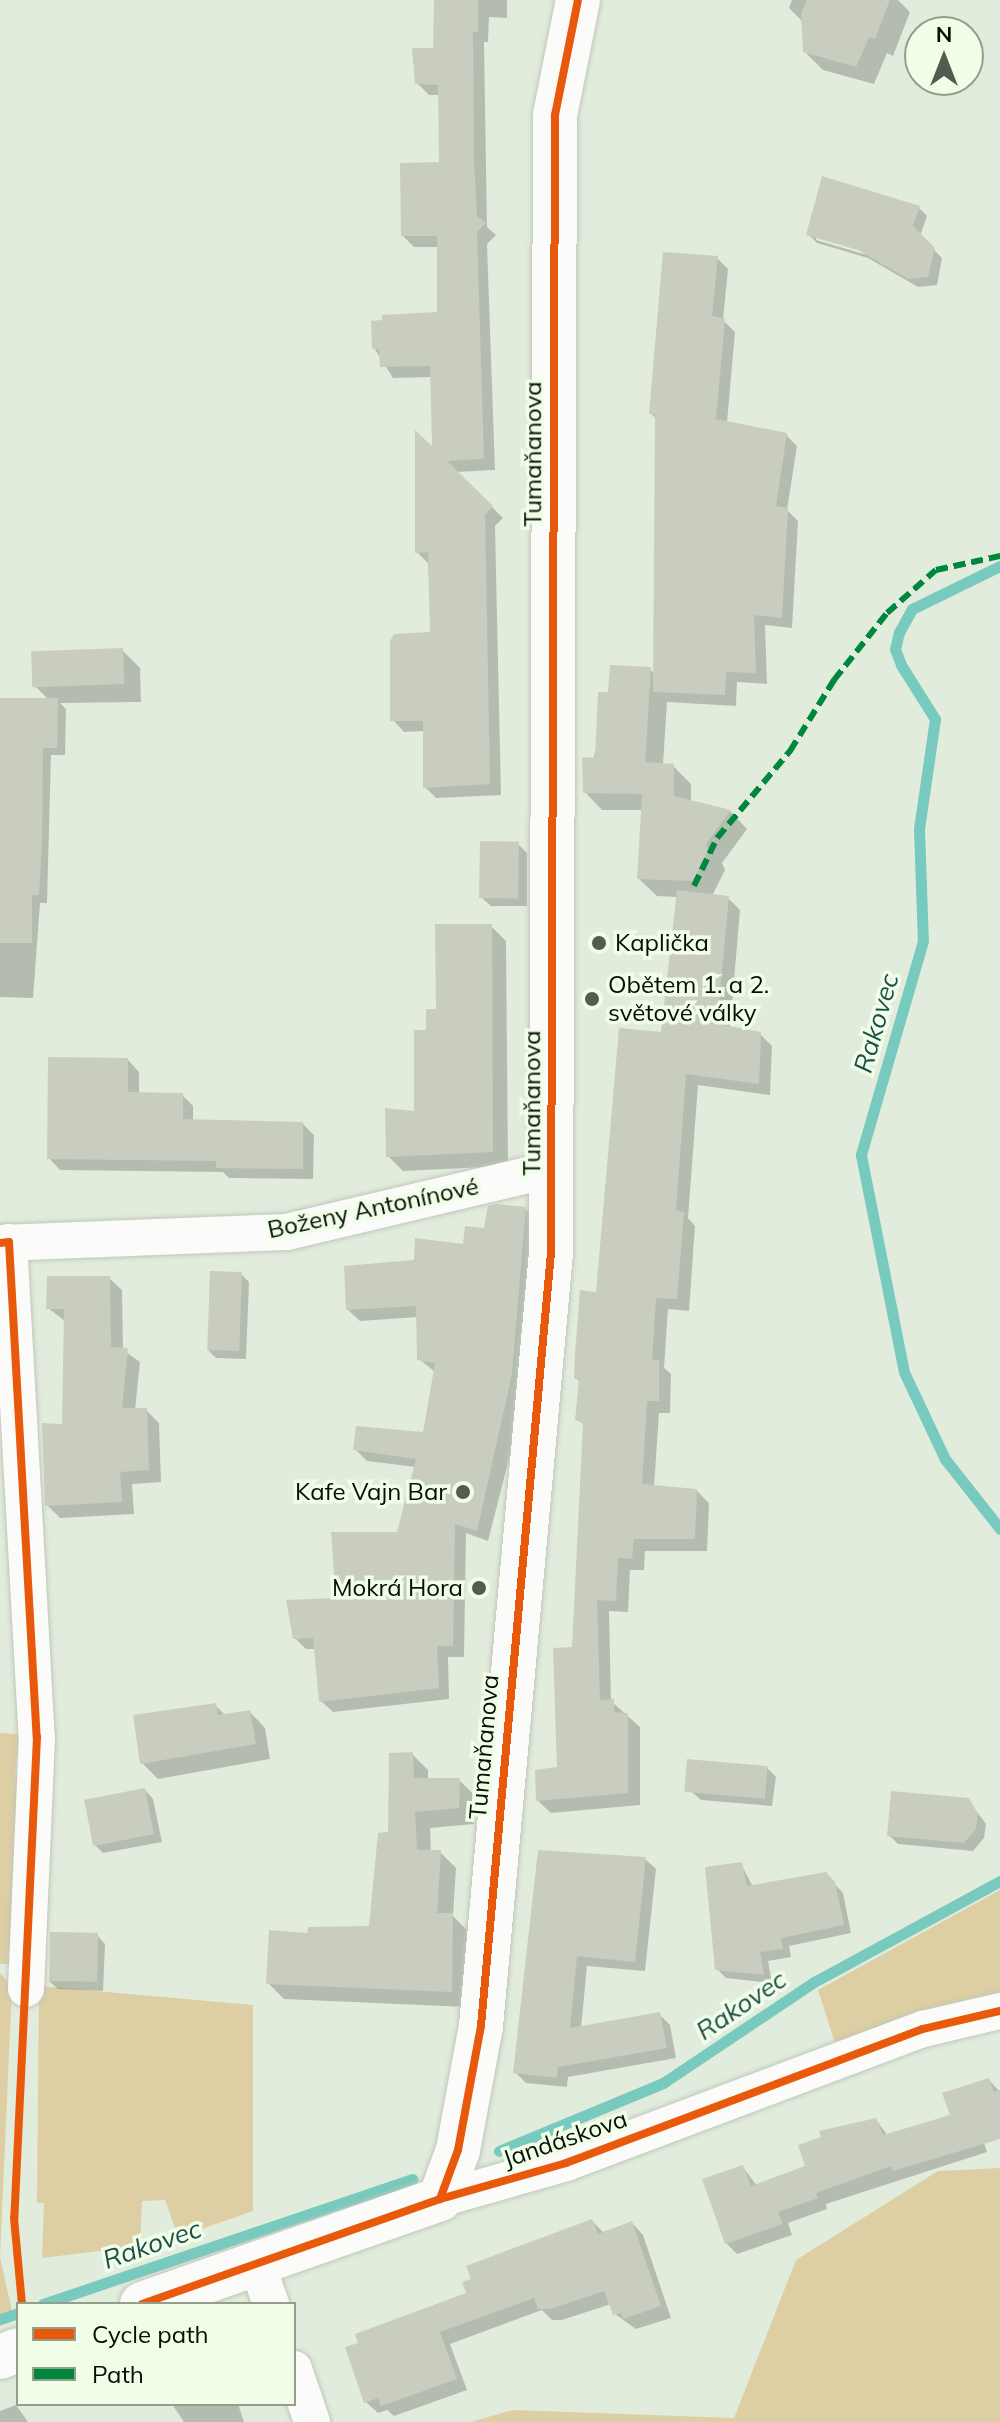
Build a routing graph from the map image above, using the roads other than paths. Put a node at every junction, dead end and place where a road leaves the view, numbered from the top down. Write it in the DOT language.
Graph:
graph roads {
  1 [pos="578,0"];
  2 [pos="553,1169"];
  3 [pos="4,1242"];
  4 [pos="26,1989"];
  5 [pos="1000,2011"];
  6 [pos="440,2199"];
  7 [pos="256,2262"];
  8 [pos="147,2302"];
  9 [pos="270,2302"];
  10 [pos="296,2375"];
  11 [pos="312,2422"];
  1 -- 2 [label="street, Tumaňanova"];
  2 -- 3 [label="street, Boženy Antonínové"];
  2 -- 6 [label="street, Tumaňanova"];
  3 -- 4 [label="street"];
  5 -- 6 [label="street, Jandáskova"];
  6 -- 7 [label="street, Jandáskova"];
  7 -- 8 [label="street, Jandáskova"];
  7 -- 9 [label="street"];
  10 -- 11 [label="street"];
}
